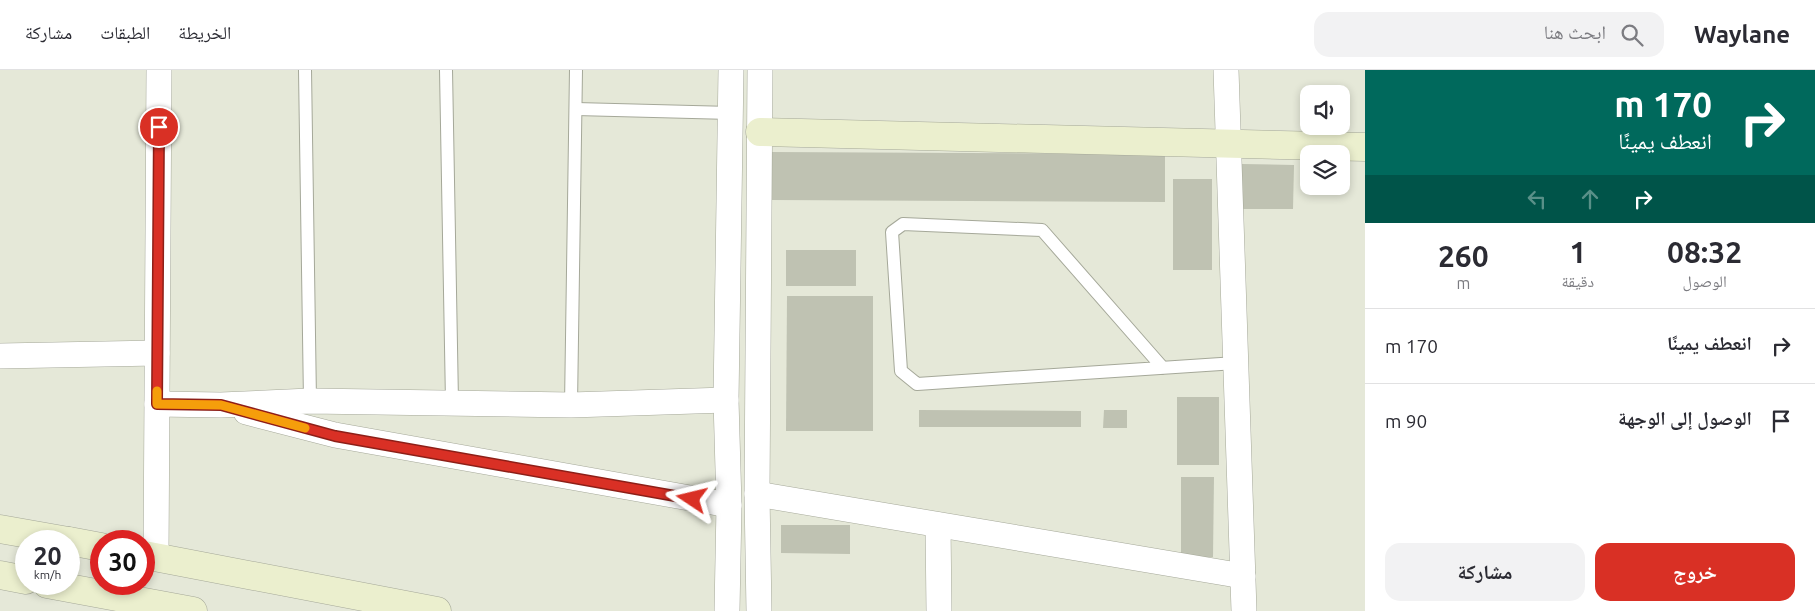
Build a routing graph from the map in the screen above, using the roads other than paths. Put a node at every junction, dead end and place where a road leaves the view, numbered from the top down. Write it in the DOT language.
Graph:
graph roads {
  1 [pos="159,70"];
  2 [pos="305,70"];
  3 [pos="446,70"];
  4 [pos="576,70"];
  5 [pos="731,70"];
  6 [pos="760,70"];
  7 [pos="1226,70"];
  8 [pos="576,109"];
  9 [pos="731,113"];
  10 [pos="760,132"];
  11 [pos="1229,144"];
  12 [pos="1365,147"];
  13 [pos="157,353"];
  14 [pos="0,356"];
  15 [pos="1236,363"];
  16 [pos="1163,368"];
  17 [pos="726,400"];
  18 [pos="310,401"];
  19 [pos="452,402"];
  20 [pos="157,404"];
  21 [pos="221,405"];
  22 [pos="570,405"];
  23 [pos="757,494"];
  24 [pos="729,505"];
  25 [pos="938,525"];
  26 [pos="0,528"];
  27 [pos="151,530"];
  28 [pos="15,531"];
  29 [pos="155,557"];
  30 [pos="0,575"];
  31 [pos="1243,576"];
  32 [pos="15,578"];
  33 [pos="80,590"];
  34 [pos="193,611"];
  35 [pos="437,611"];
  36 [pos="727,611"];
  37 [pos="759,611"];
  38 [pos="939,611"];
  39 [pos="1244,611"];
  1 -- 13 [label="street"];
  2 -- 18 [label="lane"];
  3 -- 19 [label="lane"];
  4 -- 8 [label="lane"];
  5 -- 9 [label="street"];
  6 -- 10 [label="street"];
  7 -- 11 [label="street"];
  8 -- 9 [label="lane"];
  8 -- 22 [label="lane"];
  9 -- 17 [label="street"];
  10 -- 11 [label="street"];
  10 -- 23 [label="street"];
  11 -- 12 [label="street"];
  11 -- 15 [label="street"];
  13 -- 14 [label="street"];
  13 -- 20 [label="street"];
  15 -- 16 [label="lane"];
  15 -- 31 [label="street"];
  16 -- 16 [label="lane"];
  17 -- 22 [label="street"];
  17 -- 24 [label="street"];
  18 -- 19 [label="street"];
  18 -- 21 [label="street"];
  19 -- 22 [label="street"];
  20 -- 21 [label="street"];
  20 -- 27 [label="street"];
  21 -- 24 [label="street"];
  23 -- 25 [label="street"];
  23 -- 37 [label="street"];
  24 -- 36 [label="street"];
  25 -- 31 [label="street"];
  25 -- 38 [label="street"];
  26 -- 28 [label="street"];
  29 -- 35 [label="street"];
  30 -- 32 [label="street"];
  31 -- 39 [label="street"];
  33 -- 34 [label="street"];
}
